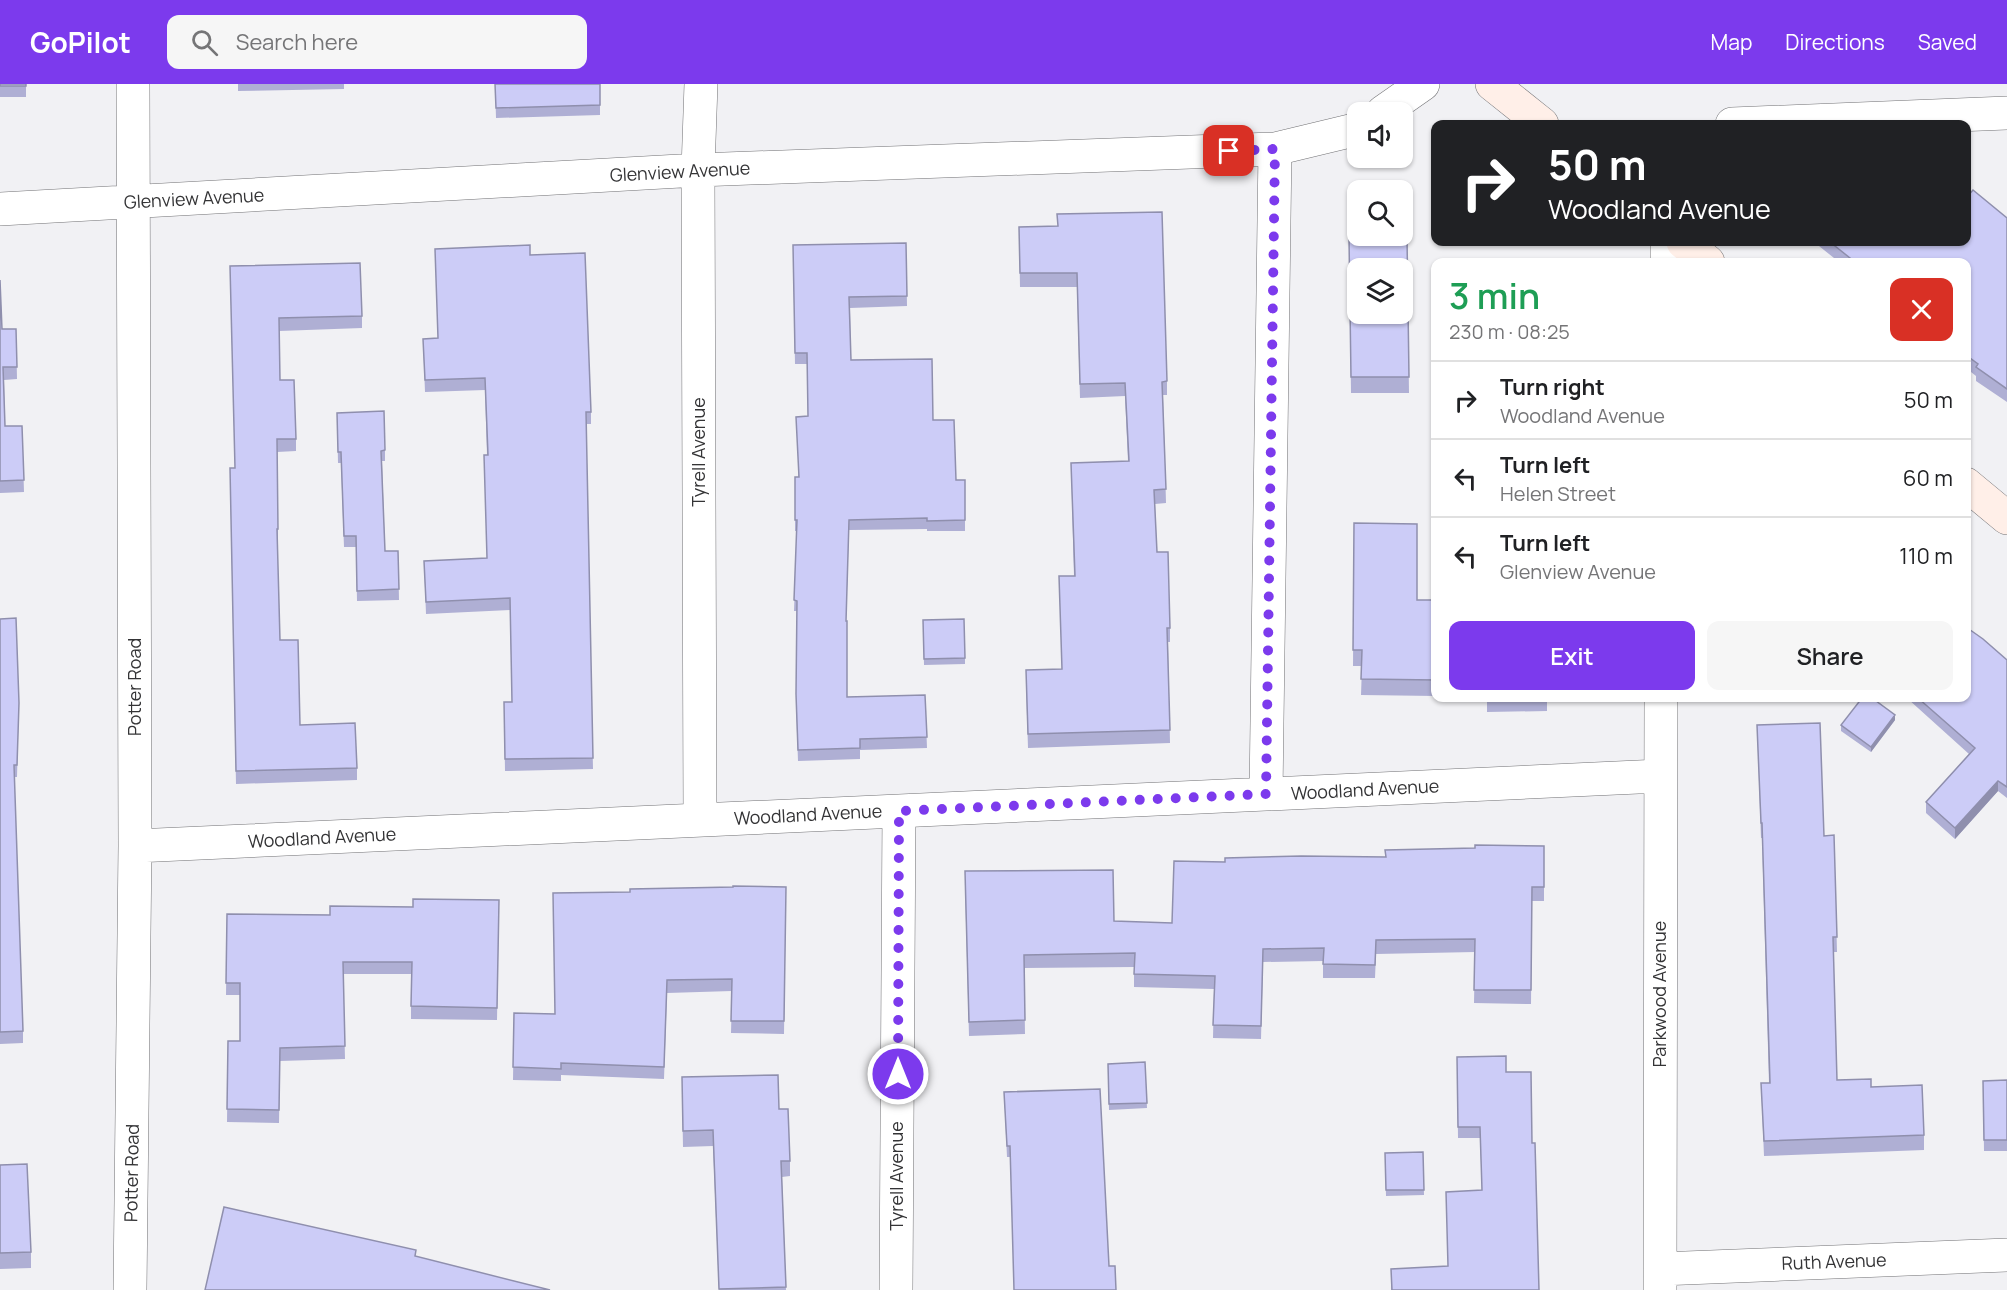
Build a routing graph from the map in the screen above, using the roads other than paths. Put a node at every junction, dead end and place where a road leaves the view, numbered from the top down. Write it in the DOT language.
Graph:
graph roads {
  1 [pos="133,84"];
  2 [pos="701,84"];
  3 [pos="1423,84"];
  4 [pos="1492,84"];
  5 [pos="1397,102"];
  6 [pos="2007,113"];
  7 [pos="1537,120"];
  8 [pos="1832,120"];
  9 [pos="1347,132"];
  10 [pos="1275,149"];
  11 [pos="698,170"];
  12 [pos="133,203"];
  13 [pos="0,208"];
  14 [pos="1688,246"];
  15 [pos="1703,258"];
  16 [pos="1971,488"];
  17 [pos="2007,518"];
  18 [pos="1661,702"];
  19 [pos="1660,776"];
  20 [pos="1266,794"];
  21 [pos="899,811"];
  22 [pos="700,820"];
  23 [pos="135,846"];
  24 [pos="2007,1255"];
  25 [pos="1660,1280"];
  26 [pos="130,1290"];
  27 [pos="896,1290"];
  1 -- 12 [label="street, Potter Road"];
  2 -- 11 [label="street, Tyrell Avenue"];
  3 -- 5 [label="street"];
  4 -- 7 [label="main road"];
  6 -- 8 [label="street"];
  9 -- 10 [label="street, Glenview Avenue"];
  10 -- 11 [label="street, Glenview Avenue"];
  10 -- 20 [label="street"];
  11 -- 12 [label="street, Glenview Avenue"];
  11 -- 22 [label="street, Tyrell Avenue"];
  12 -- 13 [label="street, Glenview Avenue"];
  12 -- 23 [label="street, Potter Road"];
  14 -- 15 [label="main road"];
  16 -- 17 [label="main road"];
  18 -- 19 [label="street, Parkwood Avenue"];
  19 -- 20 [label="street, Woodland Avenue"];
  19 -- 25 [label="street, Parkwood Avenue"];
  20 -- 21 [label="street, Woodland Avenue"];
  21 -- 22 [label="street, Woodland Avenue"];
  21 -- 27 [label="street, Tyrell Avenue"];
  22 -- 23 [label="street, Woodland Avenue"];
  23 -- 26 [label="street, Potter Road"];
  24 -- 25 [label="street, Ruth Avenue"];
}
